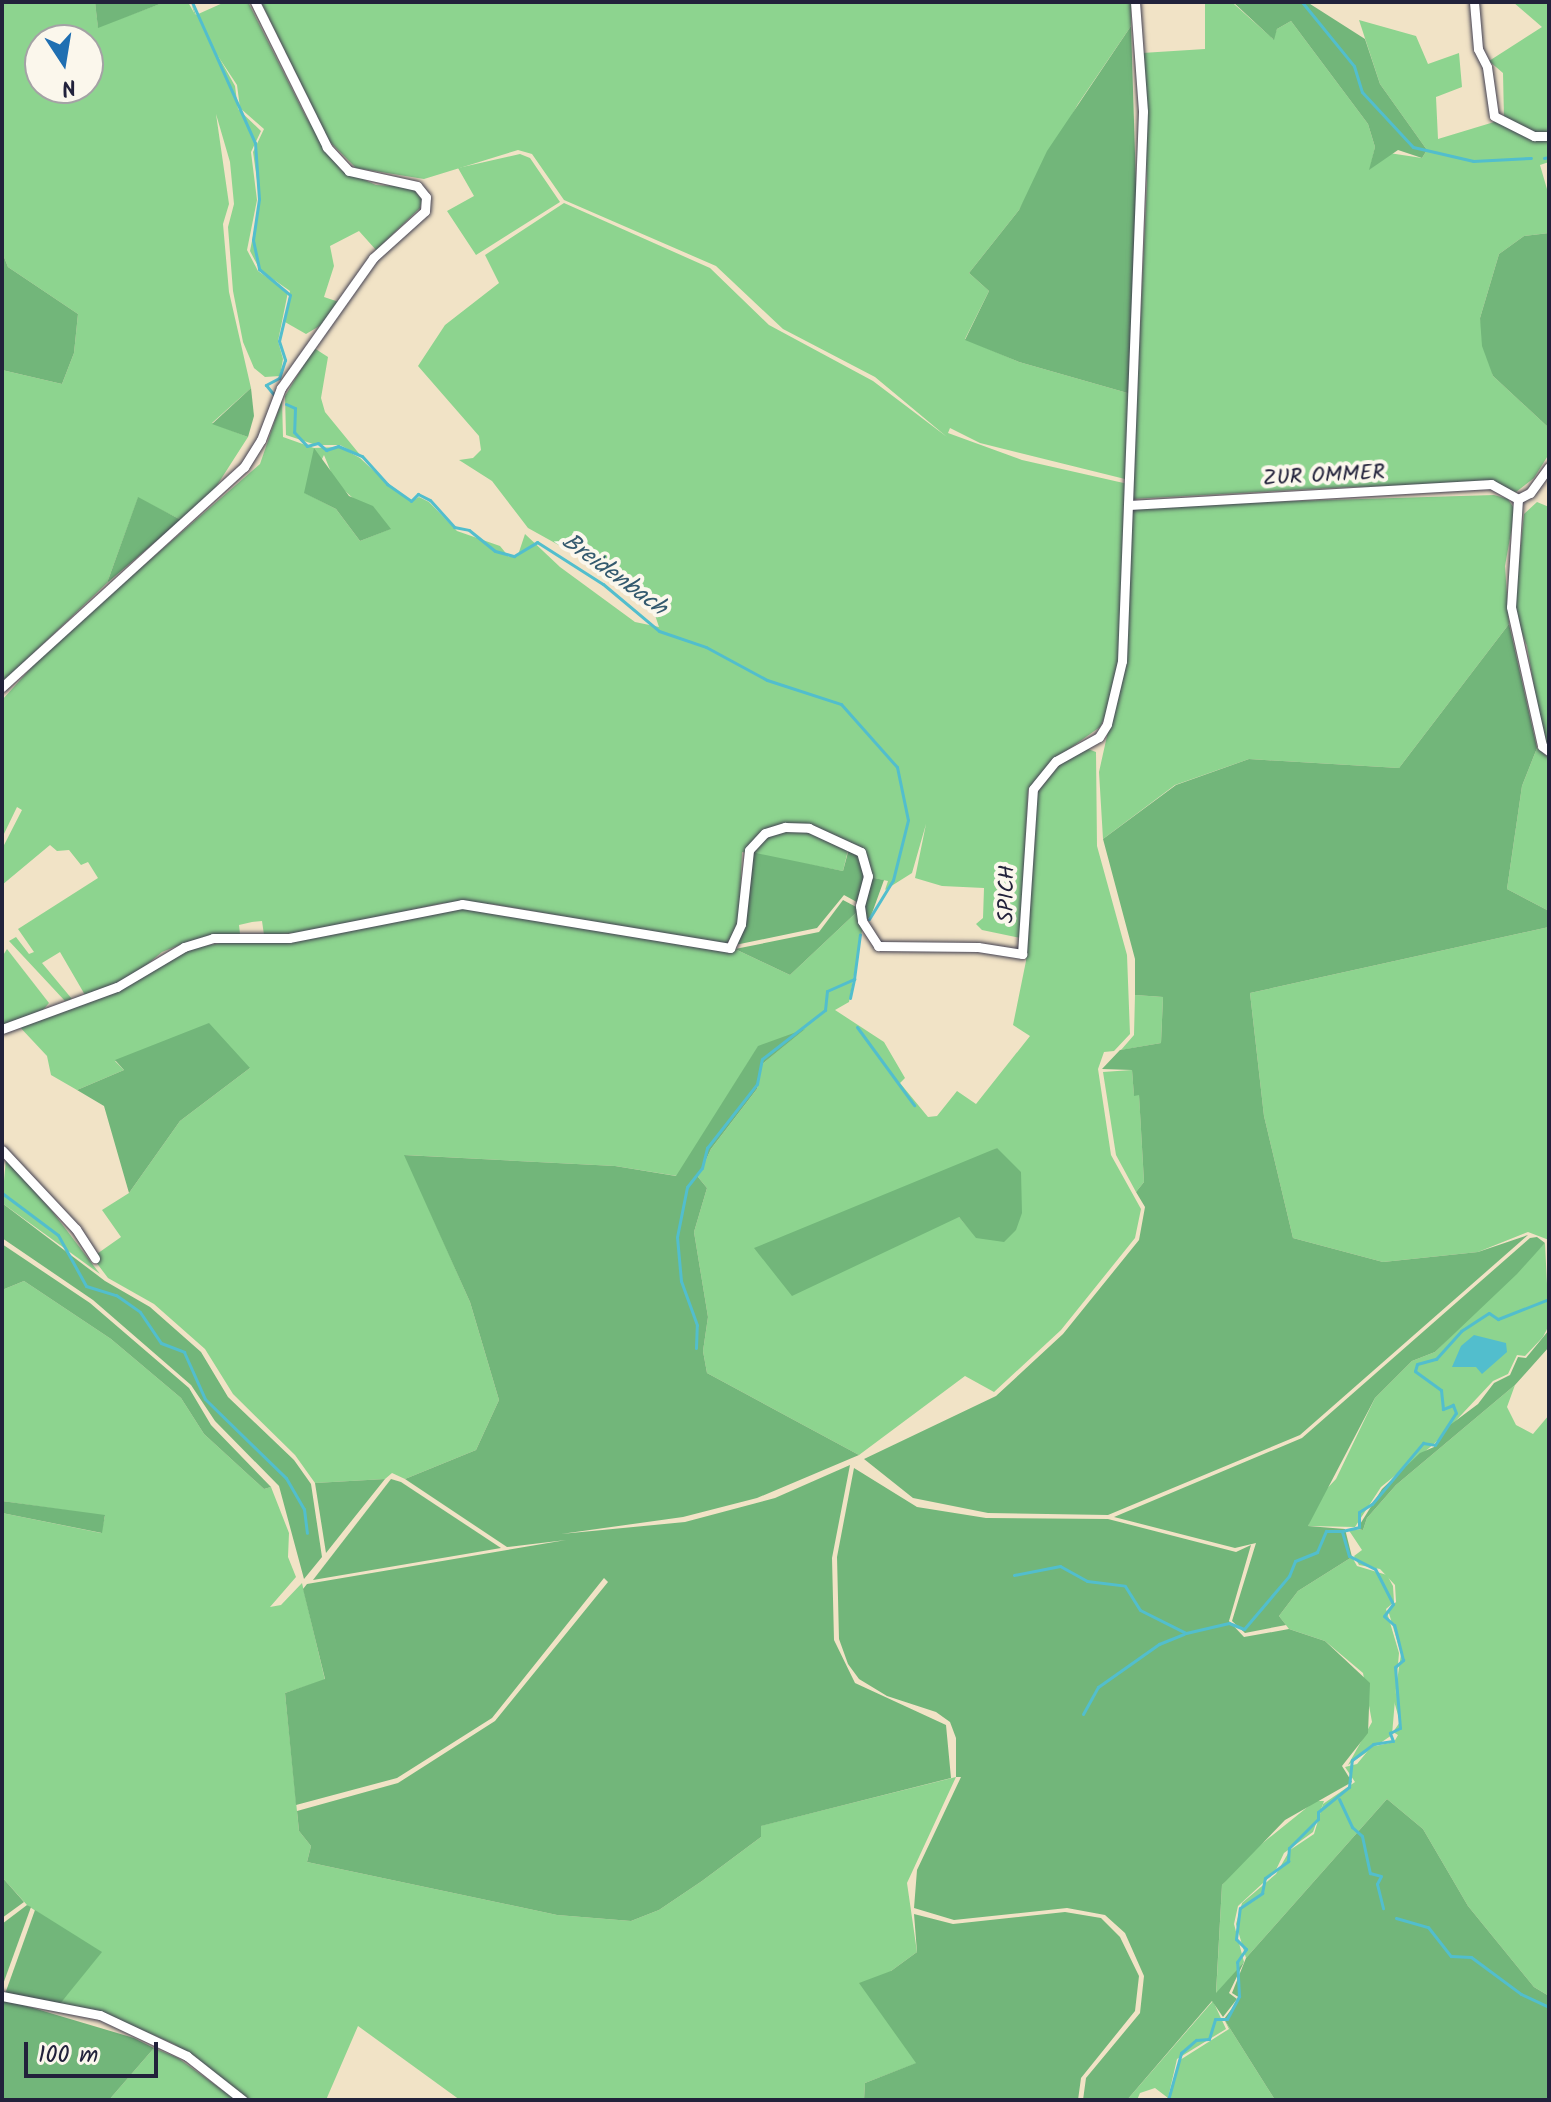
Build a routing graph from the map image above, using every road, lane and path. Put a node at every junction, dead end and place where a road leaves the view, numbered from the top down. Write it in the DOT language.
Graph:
graph roads {
  1 [pos="255,2"];
  2 [pos="1135,2"];
  3 [pos="1474,2"];
  4 [pos="1546,136"];
  5 [pos="1549,467"];
  6 [pos="1518,499"];
  7 [pos="1129,505"];
  8 [pos="2,687"];
  9 [pos="1549,751"];
  10 [pos="2,1029"];
  11 [pos="2,1150"];
  12 [pos="95,1258"];
  13 [pos="2,1996"];
  14 [pos="243,2100"];
  1 -- 8 [label="street"];
  2 -- 7 [label="street"];
  3 -- 4 [label="street"];
  5 -- 6 [label="street"];
  6 -- 7 [label="street, ZUR OMMER"];
  6 -- 9 [label="street"];
  7 -- 10 [label="street, SPICH"];
  11 -- 12 [label="street"];
  13 -- 14 [label="street"];
}
